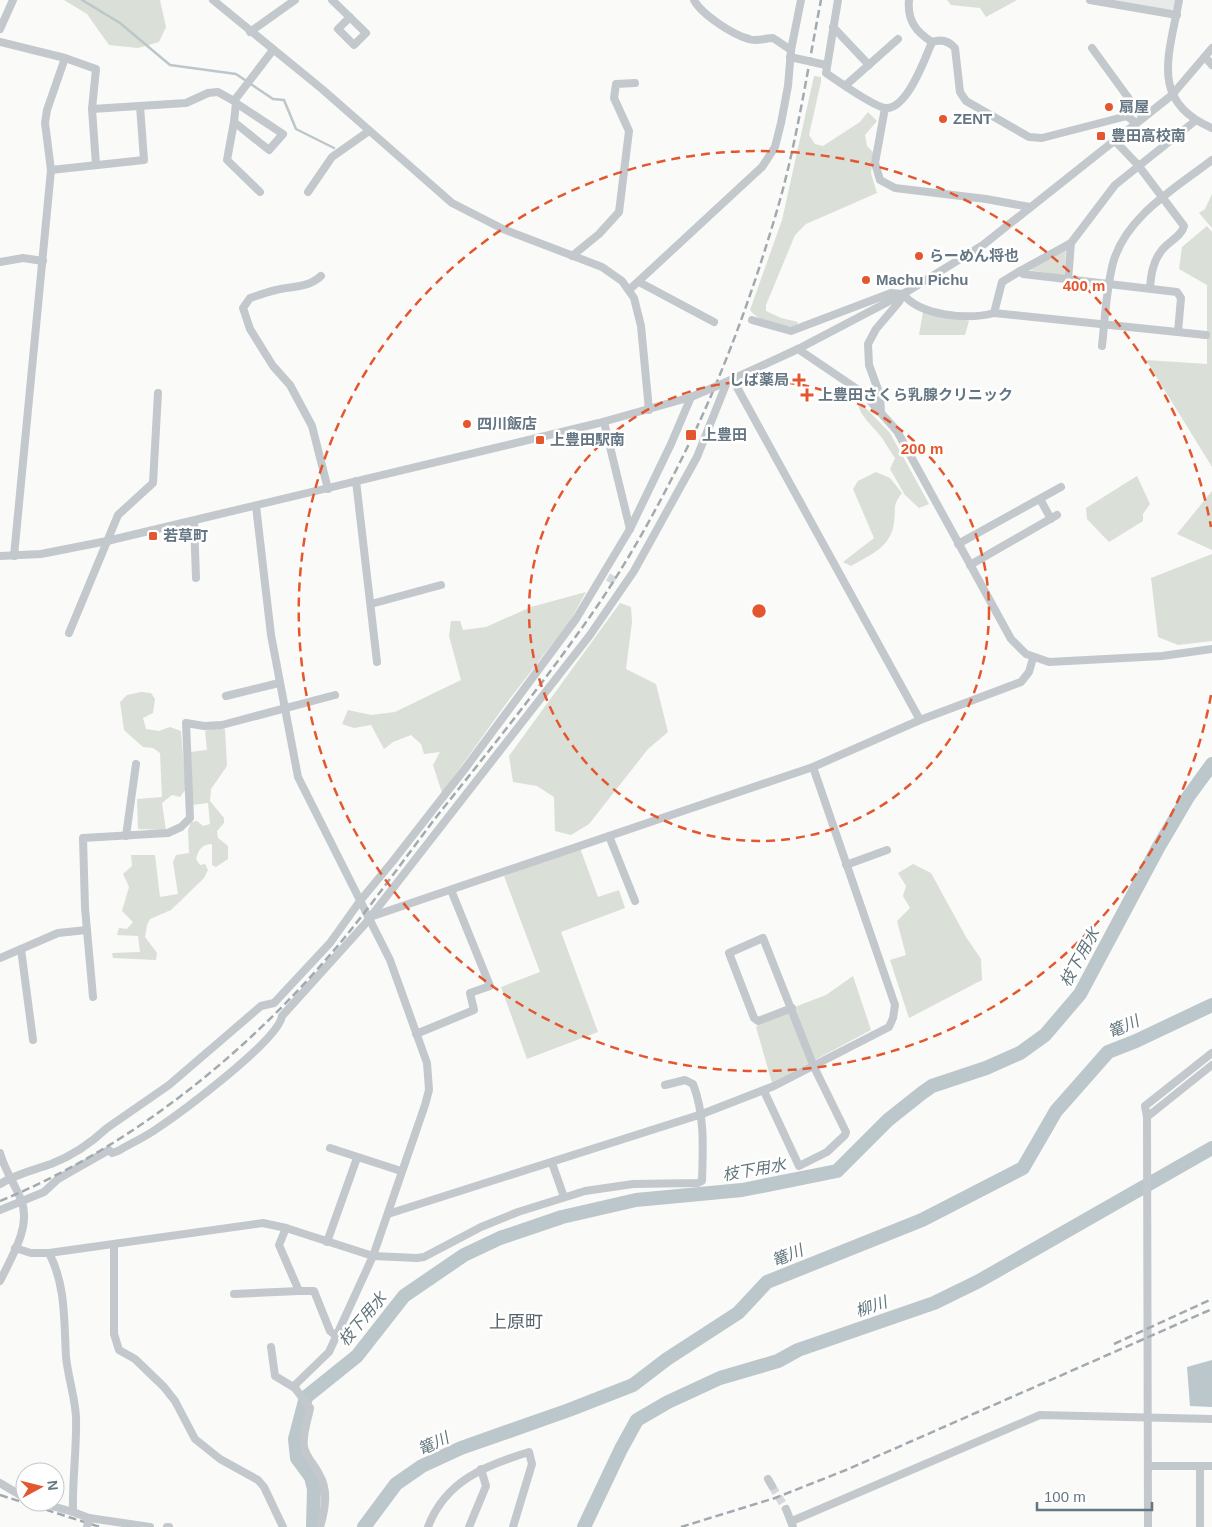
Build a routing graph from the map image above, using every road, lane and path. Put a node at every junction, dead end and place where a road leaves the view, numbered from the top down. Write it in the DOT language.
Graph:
graph roads {
  1 [pos="13,0"];
  2 [pos="213,0"];
  3 [pos="295,0"];
  4 [pos="332,0"];
  5 [pos="694,0"];
  6 [pos="801,0"];
  7 [pos="838,0"];
  8 [pos="909,0"];
  9 [pos="1090,0"];
  10 [pos="1179,0"];
  11 [pos="1177,15"];
  12 [pos="350,17"];
  13 [pos="833,27"];
  14 [pos="0,29"];
  15 [pos="250,32"];
  16 [pos="898,39"];
  17 [pos="0,42"];
  18 [pos="932,42"];
  19 [pos="1092,48"];
  20 [pos="1212,48"];
  21 [pos="273,50"];
  22 [pos="790,54"];
  23 [pos="1205,57"];
  24 [pos="66,58"];
  25 [pos="826,65"];
  26 [pos="869,65"];
  27 [pos="1212,65"];
  28 [pos="635,83"];
  29 [pos="846,85"];
  30 [pos="1172,95"];
  31 [pos="235,102"];
  32 [pos="140,106"];
  33 [pos="885,108"];
  34 [pos="92,109"];
  35 [pos="1143,118"];
  36 [pos="1195,120"];
  37 [pos="234,122"];
  38 [pos="1136,123"];
  39 [pos="1212,128"];
  40 [pos="369,131"];
  41 [pos="1115,141"];
  42 [pos="1212,160"];
  43 [pos="96,165"];
  44 [pos="1138,165"];
  45 [pos="51,170"];
  46 [pos="260,192"];
  47 [pos="308,192"];
  48 [pos="1164,198"];
  49 [pos="1030,208"];
  50 [pos="1071,243"];
  51 [pos="572,256"];
  52 [pos="43,261"];
  53 [pos="0,262"];
  54 [pos="1020,271"];
  55 [pos="321,276"];
  56 [pos="1068,280"];
  57 [pos="639,282"];
  58 [pos="1110,283"];
  59 [pos="1150,288"];
  60 [pos="629,290"];
  61 [pos="902,294"];
  62 [pos="994,313"];
  63 [pos="752,320"];
  64 [pos="714,322"];
  65 [pos="1104,326"];
  66 [pos="1178,332"];
  67 [pos="1206,335"];
  68 [pos="1102,346"];
  69 [pos="798,349"];
  70 [pos="728,382"];
  71 [pos="158,393"];
  72 [pos="691,397"];
  73 [pos="649,410"];
  74 [pos="881,412"];
  75 [pos="604,422"];
  76 [pos="356,481"];
  77 [pos="1061,487"];
  78 [pos="328,489"];
  79 [pos="1040,499"];
  80 [pos="256,506"];
  81 [pos="194,521"];
  82 [pos="630,529"];
  83 [pos="107,541"];
  84 [pos="958,544"];
  85 [pos="0,556"];
  86 [pos="14,556"];
  87 [pos="970,565"];
  88 [pos="196,578"];
  89 [pos="442,585"];
  90 [pos="371,604"];
  91 [pos="69,633"];
  92 [pos="1212,649"];
  93 [pos="1033,658"];
  94 [pos="377,662"];
  95 [pos="279,684"];
  96 [pos="226,696"];
  97 [pos="335,696"];
  98 [pos="284,708"];
  99 [pos="920,720"];
  100 [pos="136,764"];
  101 [pos="813,767"];
  102 [pos="126,836"];
  103 [pos="609,836"];
  104 [pos="887,850"];
  105 [pos="846,865"];
  106 [pos="451,890"];
  107 [pos="360,901"];
  108 [pos="635,901"];
  109 [pos="370,917"];
  110 [pos="87,930"];
  111 [pos="21,949"];
  112 [pos="0,958"];
  113 [pos="93,997"];
  114 [pos="792,1008"];
  115 [pos="416,1034"];
  116 [pos="33,1040"];
  117 [pos="1212,1052"];
  118 [pos="1212,1065"];
  119 [pos="814,1067"];
  120 [pos="665,1085"];
  121 [pos="764,1091"];
  122 [pos="702,1114"];
  123 [pos="1147,1117"];
  124 [pos="330,1148"];
  125 [pos="0,1153"];
  126 [pos="357,1158"];
  127 [pos="552,1163"];
  128 [pos="401,1171"];
  129 [pos="10,1178"];
  130 [pos="0,1184"];
  131 [pos="564,1197"];
  132 [pos="22,1202"];
  133 [pos="0,1210"];
  134 [pos="388,1214"];
  135 [pos="286,1228"];
  136 [pos="327,1242"];
  137 [pos="114,1244"];
  138 [pos="16,1248"];
  139 [pos="49,1253"];
  140 [pos="373,1256"];
  141 [pos="0,1281"];
  142 [pos="299,1291"];
  143 [pos="234,1294"];
  144 [pos="336,1336"];
  145 [pos="271,1347"];
  146 [pos="297,1391"];
  147 [pos="1149,1419"];
  148 [pos="1212,1419"];
  149 [pos="1148,1466"];
  150 [pos="1200,1466"];
  151 [pos="1212,1466"];
  152 [pos="481,1469"];
  153 [pos="0,1483"];
  154 [pos="15,1492"];
  155 [pos="786,1509"];
  156 [pos="65,1510"];
  157 [pos="72,1512"];
  158 [pos="90,1518"];
  159 [pos="793,1524"];
  160 [pos="87,1527"];
  161 [pos="150,1527"];
  162 [pos="283,1527"];
  163 [pos="320,1527"];
  164 [pos="428,1527"];
  165 [pos="470,1527"];
  166 [pos="512,1527"];
  167 [pos="1148,1527"];
  168 [pos="1200,1527"];
  1 -- 14 [label="street"];
  2 -- 15 [label="street"];
  3 -- 15 [label="street"];
  4 -- 12 [label="street"];
  5 -- 22 [label="street"];
  6 -- 22 [label="street"];
  7 -- 13 [label="street"];
  8 -- 18 [label="street"];
  9 -- 11 [label="street"];
  10 -- 11 [label="street"];
  11 -- 30 [label="street"];
  13 -- 25 [label="street"];
  13 -- 26 [label="street"];
  15 -- 21 [label="street"];
  16 -- 26 [label="street"];
  17 -- 24 [label="street"];
  18 -- 33 [label="street"];
  18 -- 38 [label="street"];
  19 -- 35 [label="street"];
  20 -- 23 [label="street"];
  21 -- 31 [label="street"];
  21 -- 40 [label="street"];
  22 -- 25 [label="street, bridge"];
  22 -- 57 [label="street"];
  23 -- 27 [label="street"];
  23 -- 30 [label="street"];
  24 -- 34 [label="street"];
  24 -- 45 [label="street"];
  25 -- 29 [label="street"];
  26 -- 29 [label="street"];
  28 -- 51 [label="street"];
  29 -- 33 [label="street"];
  30 -- 35 [label="street"];
  30 -- 36 [label="street"];
  31 -- 32 [label="street"];
  31 -- 37 [label="street"];
  31 -- 37 [label="street"];
  32 -- 34 [label="street"];
  32 -- 43 [label="street"];
  33 -- 49 [label="street"];
  34 -- 43 [label="street"];
  35 -- 38 [label="street"];
  36 -- 39 [label="street"];
  36 -- 44 [label="street"];
  37 -- 46 [label="street"];
  38 -- 41 [label="street"];
  40 -- 47 [label="street"];
  40 -- 51 [label="street"];
  41 -- 44 [label="street"];
  41 -- 49 [label="street"];
  42 -- 48 [label="street"];
  43 -- 45 [label="street"];
  44 -- 48 [label="street"];
  44 -- 50 [label="street"];
  45 -- 52 [label="street"];
  48 -- 58 [label="street"];
  48 -- 59 [label="street"];
  49 -- 61 [label="street"];
  50 -- 54 [label="street"];
  50 -- 56 [label="street"];
  51 -- 60 [label="street"];
  52 -- 53 [label="street"];
  52 -- 86 [label="street"];
  54 -- 56 [label="street"];
  54 -- 62 [label="street"];
  55 -- 78 [label="street"];
  56 -- 58 [label="street"];
  57 -- 60 [label="street"];
  57 -- 64 [label="street"];
  58 -- 59 [label="street"];
  58 -- 65 [label="street"];
  59 -- 66 [label="street"];
  60 -- 73 [label="street"];
  61 -- 62 [label="street"];
  61 -- 63 [label="street"];
  61 -- 69 [label="street"];
  61 -- 74 [label="street"];
  62 -- 65 [label="street"];
  65 -- 66 [label="street"];
  65 -- 68 [label="street"];
  66 -- 67 [label="street"];
  69 -- 70 [label="street"];
  69 -- 74 [label="street"];
  70 -- 72 [label="street, bridge"];
  70 -- 99 [label="street"];
  70 -- 109 [label="street"];
  71 -- 83 [label="street"];
  72 -- 73 [label="street"];
  72 -- 82 [label="street"];
  73 -- 75 [label="street"];
  74 -- 84 [label="street"];
  75 -- 76 [label="street"];
  75 -- 82 [label="street"];
  76 -- 78 [label="street"];
  76 -- 90 [label="street"];
  77 -- 79 [label="street"];
  78 -- 80 [label="street"];
  79 -- 84 [label="street"];
  79 -- 87 [label="street"];
  80 -- 81 [label="street"];
  80 -- 95 [label="street"];
  81 -- 83 [label="street"];
  81 -- 88 [label="street"];
  82 -- 107 [label="street"];
  83 -- 86 [label="street"];
  83 -- 91 [label="street"];
  84 -- 87 [label="street"];
  85 -- 86 [label="street"];
  87 -- 93 [label="street"];
  89 -- 90 [label="street"];
  90 -- 94 [label="street"];
  92 -- 93 [label="street"];
  93 -- 99 [label="street"];
  95 -- 96 [label="street"];
  95 -- 98 [label="street"];
  97 -- 98 [label="street"];
  98 -- 102 [label="street"];
  98 -- 107 [label="street"];
  99 -- 101 [label="street"];
  100 -- 102 [label="street"];
  101 -- 103 [label="street"];
  101 -- 105 [label="street"];
  102 -- 110 [label="street"];
  103 -- 106 [label="street"];
  103 -- 108 [label="street"];
  104 -- 105 [label="street"];
  105 -- 119 [label="street"];
  106 -- 109 [label="street"];
  106 -- 115 [label="street"];
  107 -- 109 [label="street"];
  107 -- 129 [label="street"];
  109 -- 115 [label="street"];
  109 -- 132 [label="street"];
  110 -- 111 [label="street"];
  110 -- 113 [label="street"];
  111 -- 112 [label="street"];
  111 -- 116 [label="street"];
  114 -- 114 [label="street"];
  114 -- 119 [label="street"];
  115 -- 128 [label="street"];
  117 -- 123 [label="street"];
  118 -- 123 [label="street"];
  119 -- 121 [label="street"];
  119 -- 121 [label="street"];
  120 -- 122 [label="street"];
  121 -- 122 [label="street"];
  122 -- 127 [label="street"];
  122 -- 131 [label="street"];
  123 -- 147 [label="street"];
  124 -- 126 [label="street"];
  125 -- 129 [label="street"];
  126 -- 128 [label="street"];
  126 -- 136 [label="street"];
  127 -- 131 [label="street"];
  127 -- 134 [label="street"];
  128 -- 134 [label="street"];
  129 -- 130 [label="street"];
  129 -- 132 [label="street"];
  131 -- 140 [label="street"];
  132 -- 133 [label="street"];
  132 -- 138 [label="street"];
  134 -- 140 [label="street"];
  135 -- 136 [label="street"];
  135 -- 137 [label="street"];
  135 -- 142 [label="street"];
  136 -- 140 [label="street"];
  137 -- 139 [label="street"];
  137 -- 162 [label="street"];
  138 -- 139 [label="street"];
  138 -- 141 [label="street"];
  139 -- 157 [label="street"];
  140 -- 144 [label="street"];
  142 -- 143 [label="street"];
  142 -- 144 [label="street"];
  144 -- 146 [label="street"];
  145 -- 146 [label="street"];
  146 -- 163 [label="street"];
  147 -- 148 [label="street"];
  147 -- 149 [label="street"];
  147 -- 159 [label="street"];
  149 -- 150 [label="street"];
  149 -- 167 [label="street"];
  150 -- 151 [label="street"];
  150 -- 168 [label="street"];
  152 -- 164 [label="street"];
  152 -- 165 [label="street"];
  152 -- 166 [label="street"];
  153 -- 154 [label="street"];
  155 -- 159 [label="street"];
  156 -- 157 [label="street"];
  157 -- 158 [label="street"];
  158 -- 160 [label="street, bridge"];
  158 -- 161 [label="street"];
}
